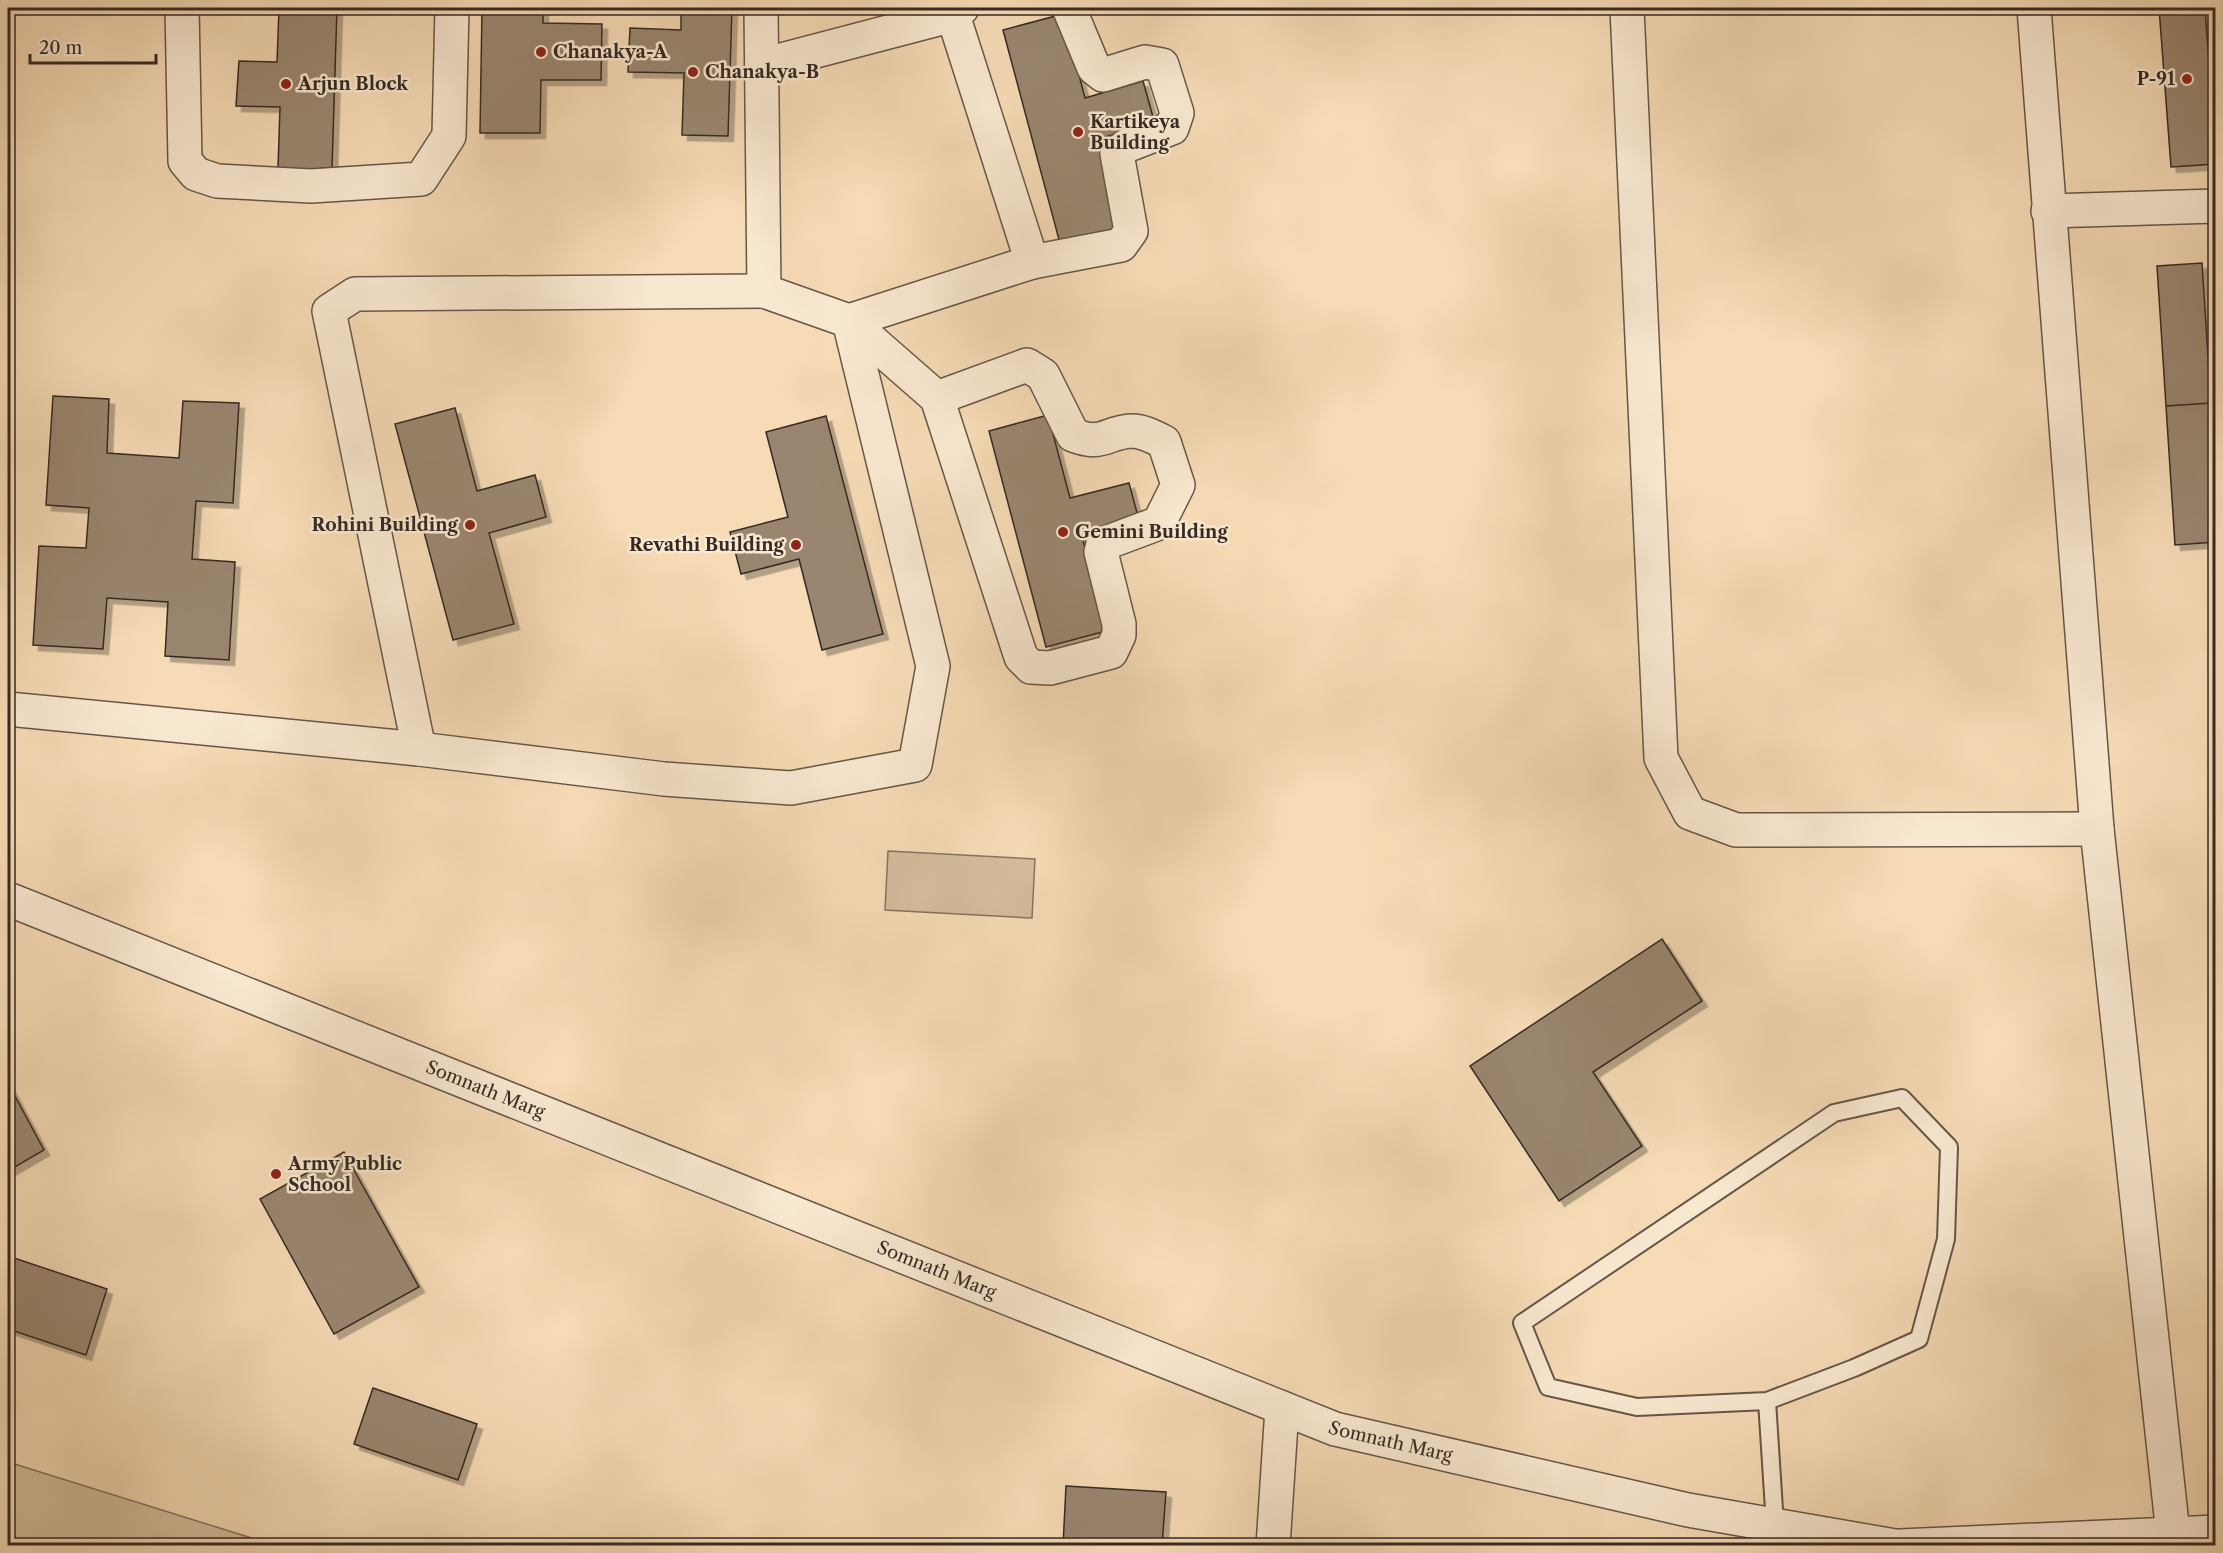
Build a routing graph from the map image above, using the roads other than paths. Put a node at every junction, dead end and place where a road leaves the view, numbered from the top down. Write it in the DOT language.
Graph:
graph roads {
  1 [pos="182,8"];
  2 [pos="452,8"];
  3 [pos="761,8"];
  4 [pos="1070,8"];
  5 [pos="1627,8"];
  6 [pos="2034,8"];
  7 [pos="957,11"];
  8 [pos="762,65"];
  9 [pos="2216,206"];
  10 [pos="2048,211"];
  11 [pos="1032,262"];
  12 [pos="764,291"];
  13 [pos="849,321"];
  14 [pos="937,398"];
  15 [pos="8,709"];
  16 [pos="419,749"];
  17 [pos="2097,829"];
  18 [pos="8,898"];
  19 [pos="1767,1401"];
  20 [pos="1282,1408"];
  21 [pos="1775,1525"];
  22 [pos="2216,1532"];
  23 [pos="2173,1534"];
  24 [pos="1273,1545"];
  25 [pos="1895,1545"];
  26 [pos="1900,1545"];
  1 -- 2 [label="street"];
  3 -- 8 [label="street"];
  4 -- 11 [label="street"];
  5 -- 17 [label="street"];
  6 -- 10 [label="street"];
  7 -- 8 [label="street"];
  7 -- 11 [label="street"];
  8 -- 12 [label="street"];
  9 -- 10 [label="street"];
  10 -- 17 [label="street"];
  11 -- 13 [label="street"];
  12 -- 13 [label="street"];
  12 -- 16 [label="street"];
  13 -- 14 [label="street"];
  13 -- 16 [label="street"];
  14 -- 14 [label="street"];
  15 -- 16 [label="street"];
  17 -- 23 [label="street"];
  18 -- 20 [label="street, Somnath Marg"];
  19 -- 19 [label="lane"];
  19 -- 21 [label="lane"];
  20 -- 21 [label="street, Somnath Marg"];
  20 -- 24 [label="street"];
  21 -- 25 [label="street, Somnath Marg"];
  22 -- 23 [label="street"];
  23 -- 26 [label="street"];
}
